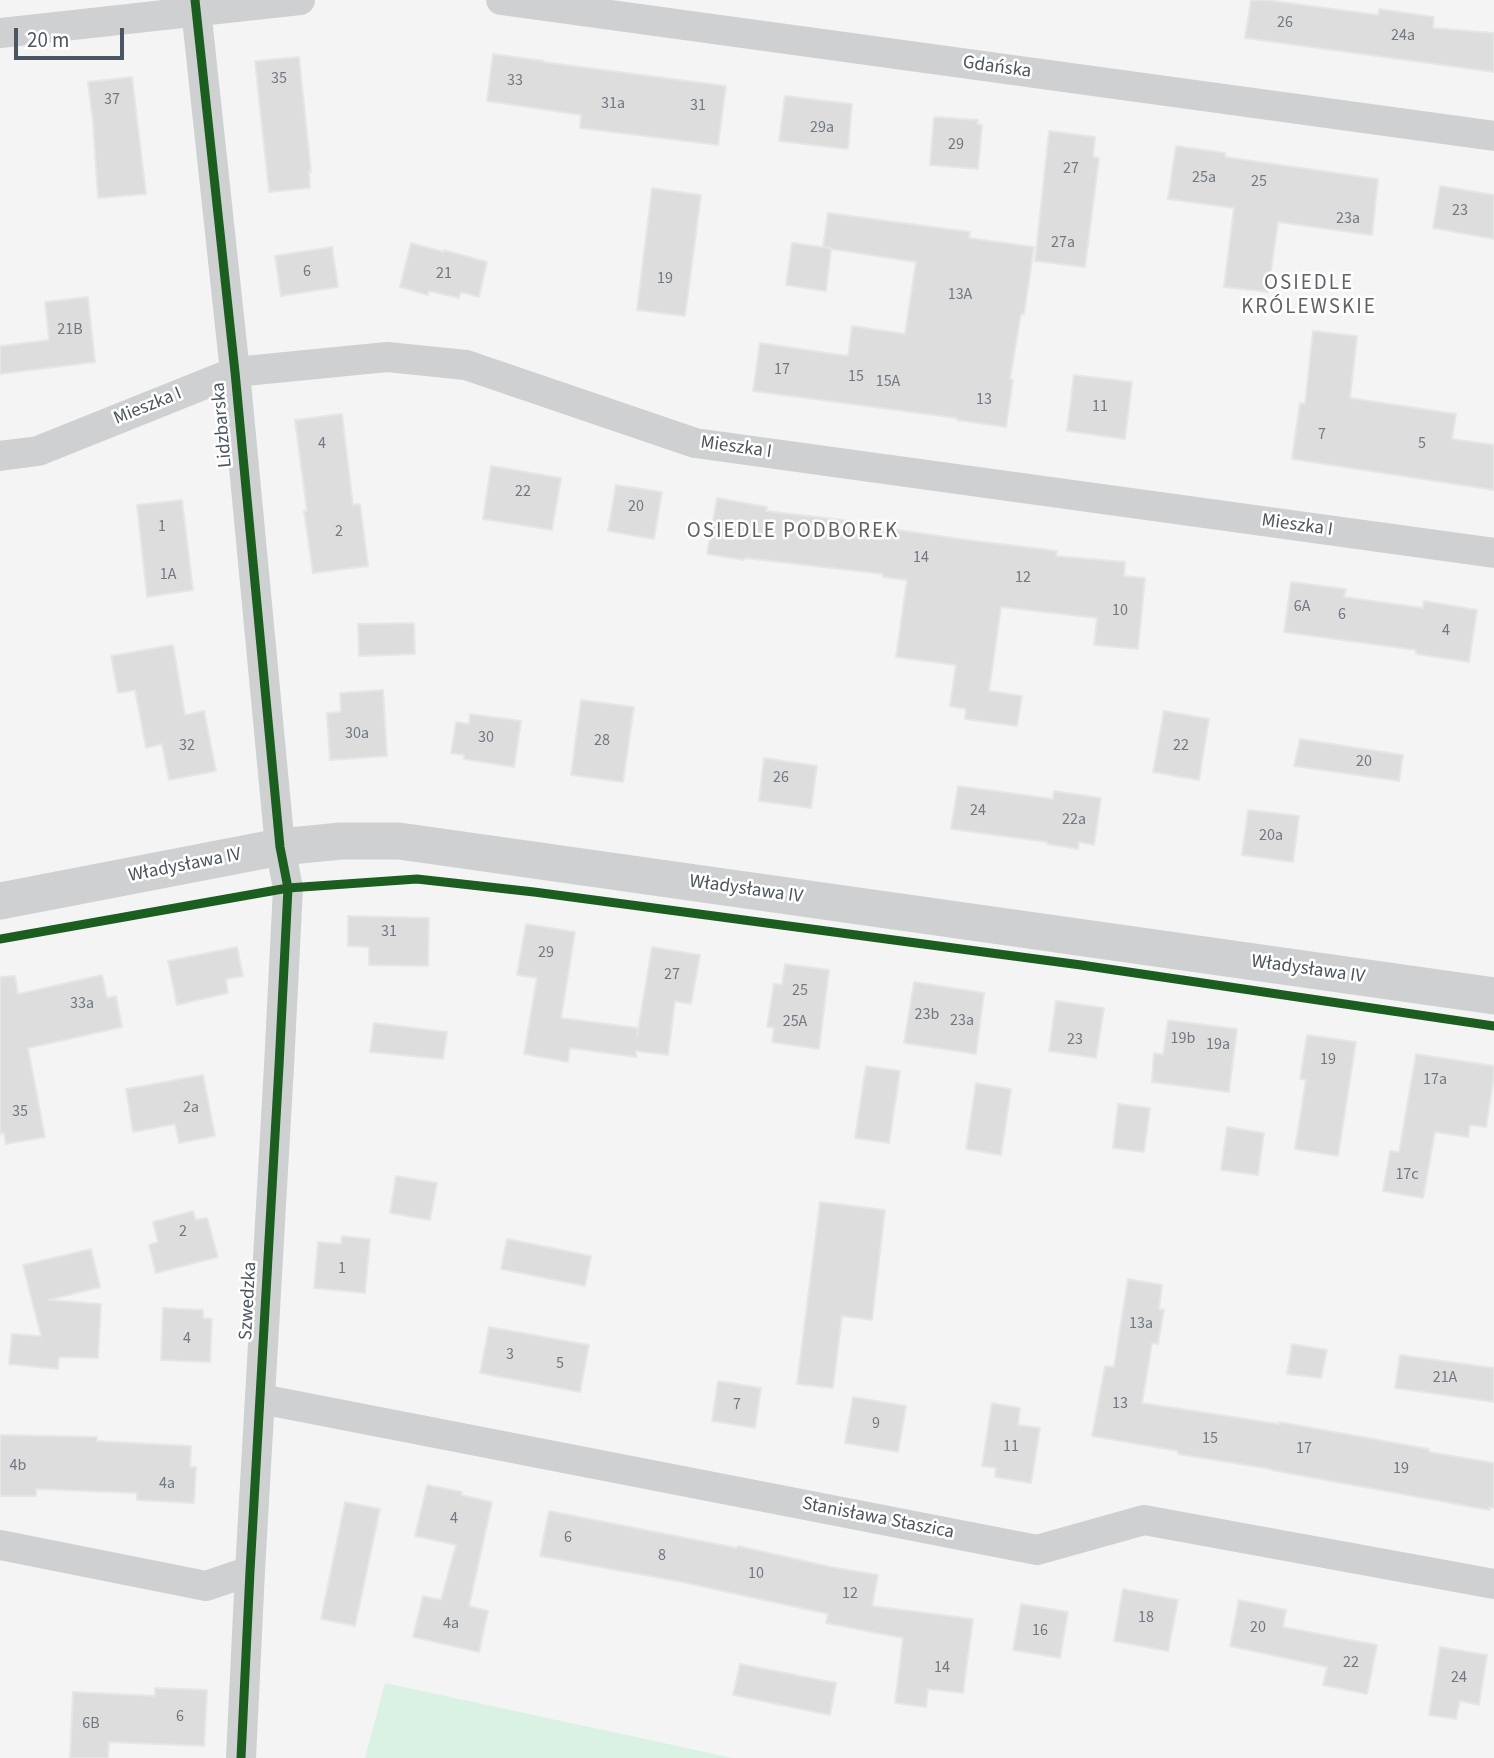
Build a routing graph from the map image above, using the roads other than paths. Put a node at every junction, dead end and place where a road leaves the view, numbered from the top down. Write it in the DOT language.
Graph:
graph roads {
  1 [pos="300,0"];
  2 [pos="501,0"];
  3 [pos="195,5"];
  4 [pos="0,33"];
  5 [pos="1494,136"];
  6 [pos="235,372"];
  7 [pos="0,456"];
  8 [pos="1494,553"];
  9 [pos="280,847"];
  10 [pos="0,901"];
  11 [pos="1494,996"];
  12 [pos="261,1399"];
  13 [pos="0,1545"];
  14 [pos="250,1571"];
  15 [pos="1494,1584"];
  16 [pos="241,1758"];
  1 -- 3 [label="street"];
  2 -- 5 [label="street, Gdańska"];
  3 -- 4 [label="street"];
  3 -- 6 [label="street, Lidzbarska"];
  6 -- 7 [label="street, Mieszka I"];
  6 -- 8 [label="street, Mieszka I"];
  6 -- 9 [label="street, Lidzbarska"];
  9 -- 10 [label="street, Władysława IV"];
  9 -- 11 [label="street, Władysława IV"];
  9 -- 12 [label="street, Szwedzka"];
  12 -- 14 [label="street, Szwedzka"];
  12 -- 15 [label="street, Stanisława Staszica"];
  13 -- 14 [label="street"];
  14 -- 16 [label="street, Szwedzka"];
}
